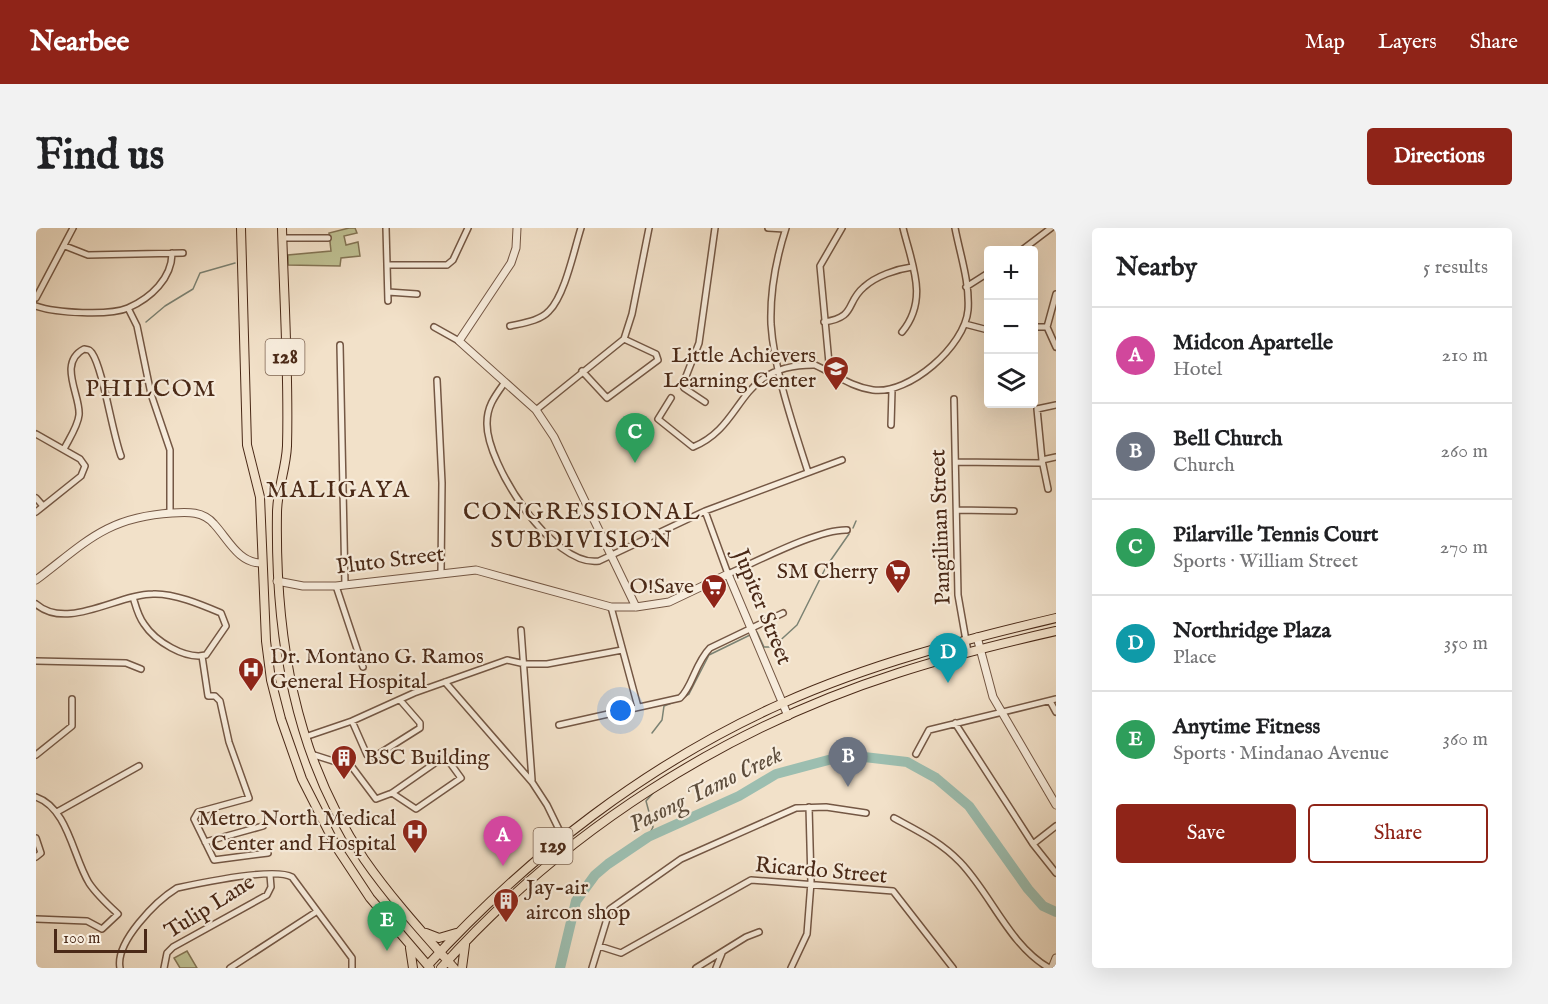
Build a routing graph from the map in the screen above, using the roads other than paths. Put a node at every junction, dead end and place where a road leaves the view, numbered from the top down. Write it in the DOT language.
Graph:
graph roads {
  1 [pos="74,228"];
  2 [pos="241,228"];
  3 [pos="282,228"];
  4 [pos="386,228"];
  5 [pos="468,228"];
  6 [pos="517,228"];
  7 [pos="581,228"];
  8 [pos="649,228"];
  9 [pos="715,228"];
  10 [pos="768,228"];
  11 [pos="842,228"];
  12 [pos="903,228"];
  13 [pos="955,228"];
  14 [pos="1051,228"];
  15 [pos="785,229"];
  16 [pos="282,238"];
  17 [pos="328,238"];
  18 [pos="65,246"];
  19 [pos="1027,246"];
  20 [pos="172,253"];
  21 [pos="183,253"];
  22 [pos="389,265"];
  23 [pos="912,267"];
  24 [pos="984,275"];
  25 [pos="966,286"];
  26 [pos="388,292"];
  27 [pos="417,294"];
  28 [pos="1056,294"];
  29 [pos="36,298"];
  30 [pos="388,301"];
  31 [pos="36,306"];
  32 [pos="128,308"];
  33 [pos="824,322"];
  34 [pos="965,324"];
  35 [pos="510,326"];
  36 [pos="434,327"];
  37 [pos="1038,327"];
  38 [pos="1047,327"];
  39 [pos="984,329"];
  40 [pos="902,332"];
  41 [pos="624,339"];
  42 [pos="459,341"];
  43 [pos="340,345"];
  44 [pos="1056,347"];
  45 [pos="582,371"];
  46 [pos="780,371"];
  47 [pos="830,374"];
  48 [pos="437,381"];
  49 [pos="505,382"];
  50 [pos="892,390"];
  51 [pos="671,398"];
  52 [pos="954,399"];
  53 [pos="705,402"];
  54 [pos="1056,405"];
  55 [pos="536,410"];
  56 [pos="891,425"];
  57 [pos="36,434"];
  58 [pos="64,449"];
  59 [pos="121,456"];
  60 [pos="1056,457"];
  61 [pos="842,460"];
  62 [pos="1042,461"];
  63 [pos="956,462"];
  64 [pos="808,472"];
  65 [pos="1048,489"];
  66 [pos="36,498"];
  67 [pos="43,506"];
  68 [pos="957,510"];
  69 [pos="705,511"];
  70 [pos="1014,511"];
  71 [pos="36,512"];
  72 [pos="170,513"];
  73 [pos="847,530"];
  74 [pos="611,556"];
  75 [pos="262,562"];
  76 [pos="441,572"];
  77 [pos="728,574"];
  78 [pos="36,580"];
  79 [pos="278,581"];
  80 [pos="345,585"];
  81 [pos="336,586"];
  82 [pos="134,597"];
  83 [pos="36,604"];
  84 [pos="611,607"];
  85 [pos="636,607"];
  86 [pos="783,613"];
  87 [pos="1056,618"];
  88 [pos="750,629"];
  89 [pos="522,630"];
  90 [pos="1056,631"];
  91 [pos="977,637"];
  92 [pos="964,640"];
  93 [pos="980,649"];
  94 [pos="622,650"];
  95 [pos="968,652"];
  96 [pos="202,656"];
  97 [pos="36,662"];
  98 [pos="525,664"];
  99 [pos="363,667"];
  100 [pos="141,669"];
  101 [pos="445,682"];
  102 [pos="72,699"];
  103 [pos="400,700"];
  104 [pos="1053,700"];
  105 [pos="783,703"];
  106 [pos="638,707"];
  107 [pos="1001,712"];
  108 [pos="1056,712"];
  109 [pos="297,715"];
  110 [pos="788,716"];
  111 [pos="281,719"];
  112 [pos="352,721"];
  113 [pos="955,723"];
  114 [pos="559,725"];
  115 [pos="304,737"];
  116 [pos="310,754"];
  117 [pos="916,754"];
  118 [pos="36,755"];
  119 [pos="139,766"];
  120 [pos="532,782"];
  121 [pos="392,794"];
  122 [pos="36,797"];
  123 [pos="1056,805"];
  124 [pos="809,807"];
  125 [pos="57,812"];
  126 [pos="866,813"];
  127 [pos="894,818"];
  128 [pos="263,826"];
  129 [pos="1056,826"];
  130 [pos="36,838"];
  131 [pos="561,839"];
  132 [pos="205,842"];
  133 [pos="1033,844"];
  134 [pos="568,848"];
  135 [pos="268,853"];
  136 [pos="38,857"];
  137 [pos="1056,873"];
  138 [pos="270,874"];
  139 [pos="811,882"];
  140 [pos="316,912"];
  141 [pos="36,919"];
  142 [pos="419,927"];
  143 [pos="462,929"];
  144 [pos="759,932"];
  145 [pos="467,940"];
  146 [pos="408,942"];
  147 [pos="599,946"];
  148 [pos="440,952"];
  149 [pos="722,953"];
  150 [pos="1056,958"];
  151 [pos="429,966"];
  152 [pos="448,966"];
  153 [pos="120,968"];
  154 [pos="164,968"];
  155 [pos="230,968"];
  156 [pos="352,968"];
  157 [pos="413,968"];
  158 [pos="462,968"];
  159 [pos="592,968"];
  160 [pos="696,968"];
  161 [pos="716,968"];
  162 [pos="791,968"];
  163 [pos="953,968"];
  164 [pos="1051,968"];
  1 -- 18 [label="street"];
  2 -- 75 [label="main road, 128"];
  3 -- 16 [label="main road, 128"];
  4 -- 22 [label="street"];
  5 -- 22 [label="street"];
  6 -- 42 [label="street"];
  7 -- 35 [label="street"];
  8 -- 41 [label="street"];
  9 -- 53 [label="street"];
  10 -- 15 [label="street"];
  11 -- 33 [label="street"];
  12 -- 23 [label="street"];
  13 -- 25 [label="street"];
  14 -- 19 [label="street"];
  15 -- 46 [label="street"];
  16 -- 17 [label="street"];
  16 -- 79 [label="main road, 128"];
  18 -- 20 [label="street"];
  18 -- 29 [label="street"];
  20 -- 21 [label="street"];
  20 -- 32 [label="street"];
  22 -- 26 [label="street"];
  23 -- 33 [label="street"];
  23 -- 40 [label="street"];
  24 -- 25 [label="street"];
  25 -- 34 [label="street"];
  26 -- 27 [label="street"];
  26 -- 30 [label="street"];
  28 -- 38 [label="street"];
  31 -- 32 [label="street"];
  32 -- 72 [label="street"];
  33 -- 47 [label="street"];
  34 -- 39 [label="street"];
  34 -- 50 [label="street"];
  36 -- 42 [label="street"];
  37 -- 38 [label="street"];
  38 -- 44 [label="street"];
  41 -- 45 [label="street"];
  41 -- 45 [label="street"];
  42 -- 49 [label="street"];
  43 -- 80 [label="street"];
  45 -- 55 [label="street"];
  46 -- 47 [label="street"];
  46 -- 51 [label="street"];
  46 -- 64 [label="street"];
  47 -- 50 [label="street"];
  48 -- 76 [label="street"];
  49 -- 55 [label="street"];
  49 -- 74 [label="street"];
  50 -- 56 [label="street"];
  52 -- 63 [label="street, Pangilinan Street"];
  54 -- 62 [label="street"];
  55 -- 74 [label="street"];
  57 -- 58 [label="street"];
  58 -- 59 [label="street"];
  58 -- 67 [label="street"];
  60 -- 62 [label="street"];
  61 -- 64 [label="street"];
  62 -- 63 [label="street"];
  62 -- 65 [label="street"];
  63 -- 68 [label="street, Pangilinan Street"];
  64 -- 69 [label="street"];
  66 -- 67 [label="street"];
  67 -- 71 [label="street"];
  68 -- 70 [label="street"];
  68 -- 92 [label="street, Pangilinan Street"];
  69 -- 74 [label="street"];
  69 -- 77 [label="street, Jupiter Street"];
  72 -- 75 [label="street"];
  72 -- 78 [label="street"];
  73 -- 77 [label="street, Pluto Street"];
  74 -- 85 [label="street"];
  75 -- 111 [label="main road, 128"];
  76 -- 80 [label="street, Pluto Street"];
  76 -- 84 [label="street, Pluto Street"];
  77 -- 85 [label="street, Pluto Street"];
  77 -- 88 [label="street, Jupiter Street"];
  79 -- 81 [label="street, Pluto Street"];
  79 -- 109 [label="main road, 128"];
  80 -- 81 [label="street, Pluto Street"];
  81 -- 99 [label="street"];
  82 -- 83 [label="street"];
  82 -- 96 [label="street"];
  82 -- 96 [label="street"];
  84 -- 85 [label="street, Pluto Street"];
  84 -- 94 [label="street"];
  86 -- 88 [label="street"];
  87 -- 91 [label="main road, 129"];
  88 -- 105 [label="street, Jupiter Street"];
  88 -- 106 [label="street"];
  89 -- 98 [label="street"];
  90 -- 93 [label="main road, 129"];
  91 -- 92 [label="main road, 129"];
  91 -- 93 [label="street"];
  92 -- 95 [label="street, Pangilinan Street"];
  92 -- 105 [label="main road, 129"];
  93 -- 95 [label="main road, 129"];
  93 -- 107 [label="street"];
  94 -- 98 [label="street"];
  94 -- 106 [label="street"];
  95 -- 110 [label="main road, 129"];
  96 -- 132 [label="street"];
  97 -- 100 [label="street"];
  98 -- 101 [label="street"];
  98 -- 120 [label="street"];
  101 -- 103 [label="street"];
  101 -- 120 [label="street"];
  102 -- 118 [label="street"];
  103 -- 112 [label="street"];
  103 -- 112 [label="street"];
  104 -- 107 [label="street"];
  104 -- 108 [label="street"];
  105 -- 110 [label="street, Jupiter Street"];
  105 -- 131 [label="main road, 129"];
  106 -- 114 [label="street"];
  107 -- 113 [label="street"];
  107 -- 123 [label="street"];
  109 -- 111 [label="main road"];
  109 -- 115 [label="main road, 128"];
  110 -- 134 [label="main road, 129"];
  111 -- 146 [label="main road, 128"];
  112 -- 115 [label="street"];
  113 -- 117 [label="street"];
  113 -- 133 [label="street"];
  115 -- 116 [label="main road, 128"];
  116 -- 121 [label="street"];
  116 -- 142 [label="main road, 128"];
  119 -- 125 [label="street"];
  120 -- 131 [label="street"];
  121 -- 121 [label="street"];
  122 -- 125 [label="street"];
  124 -- 126 [label="street"];
  124 -- 139 [label="street"];
  124 -- 147 [label="street"];
  125 -- 141 [label="street"];
  127 -- 164 [label="street"];
  128 -- 132 [label="street"];
  129 -- 133 [label="street"];
  130 -- 136 [label="street"];
  131 -- 134 [label="street"];
  131 -- 143 [label="main road, 129"];
  132 -- 135 [label="street"];
  133 -- 137 [label="street"];
  134 -- 145 [label="main road, 129"];
  138 -- 140 [label="street"];
  138 -- 153 [label="street"];
  138 -- 154 [label="street, Tulip Lane"];
  139 -- 147 [label="street, Ricardo Street"];
  139 -- 162 [label="street"];
  139 -- 163 [label="street, Ricardo Street"];
  140 -- 155 [label="street"];
  140 -- 156 [label="street"];
  142 -- 143 [label="main road"];
  142 -- 148 [label="main road, 128"];
  143 -- 148 [label="main road, 129"];
  144 -- 149 [label="street"];
  145 -- 152 [label="main road, 129"];
  145 -- 158 [label="main road"];
  146 -- 151 [label="main road, 128"];
  146 -- 157 [label="main road"];
  147 -- 159 [label="street"];
  148 -- 151 [label="main road, 129"];
  148 -- 152 [label="main road, 128"];
  149 -- 160 [label="street"];
  149 -- 161 [label="street"];
  150 -- 164 [label="street"];
}
